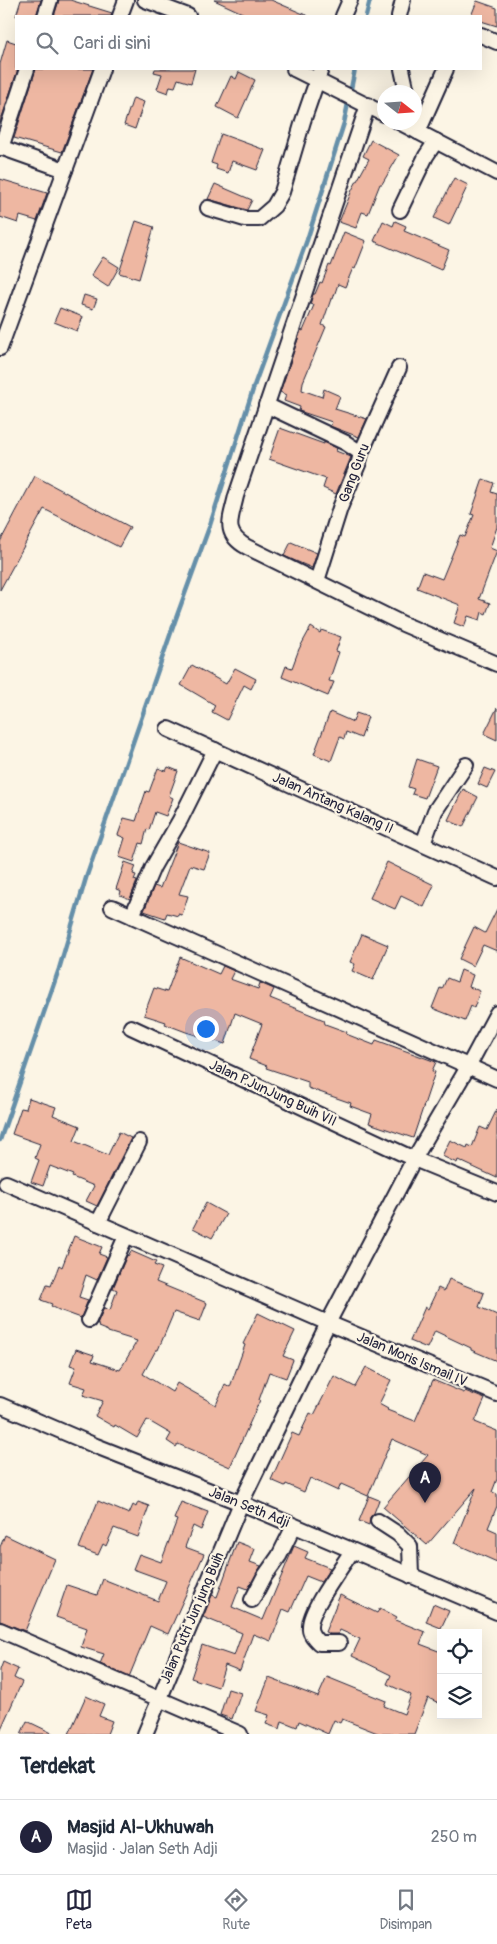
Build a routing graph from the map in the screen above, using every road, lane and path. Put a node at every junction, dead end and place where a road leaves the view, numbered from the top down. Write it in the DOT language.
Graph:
graph roads {
  1 [pos="50,0"];
  2 [pos="126,0"];
  3 [pos="144,0"];
  4 [pos="350,0"];
  5 [pos="403,0"];
  6 [pos="44,15"];
  7 [pos="120,15"];
  8 [pos="185,15"];
  9 [pos="343,15"];
  10 [pos="399,15"];
  11 [pos="482,35"];
  12 [pos="497,42"];
  13 [pos="27,70"];
  14 [pos="102,70"];
  15 [pos="299,70"];
  16 [pos="402,70"];
  17 [pos="446,70"];
  18 [pos="319,74"];
  19 [pos="405,85"];
  20 [pos="366,104"];
  21 [pos="377,110"];
  22 [pos="414,130"];
  23 [pos="418,132"];
  24 [pos="436,141"];
  25 [pos="0,148"];
  26 [pos="65,170"];
  27 [pos="497,173"];
  28 [pos="208,208"];
  29 [pos="400,210"];
  30 [pos="1,344"];
  31 [pos="399,368"];
  32 [pos="266,404"];
  33 [pos="360,453"];
  34 [pos="317,581"];
  35 [pos="496,660"];
  36 [pos="168,729"];
  37 [pos="215,750"];
  38 [pos="466,764"];
  39 [pos="423,844"];
  40 [pos="497,878"];
  41 [pos="112,907"];
  42 [pos="132,916"];
  43 [pos="497,1013"];
  44 [pos="131,1027"];
  45 [pos="468,1067"];
  46 [pos="497,1079"];
  47 [pos="139,1142"];
  48 [pos="414,1159"];
  49 [pos="6,1183"];
  50 [pos="497,1193"];
  51 [pos="98,1223"];
  52 [pos="126,1236"];
  53 [pos="88,1320"];
  54 [pos="328,1323"];
  55 [pos="497,1394"];
  56 [pos="0,1405"];
  57 [pos="241,1504"];
  58 [pos="378,1522"];
  59 [pos="294,1526"];
  60 [pos="352,1551"];
  61 [pos="411,1576"];
  62 [pos="252,1600"];
  63 [pos="497,1612"];
  64 [pos="0,1630"];
  65 [pos="339,1643"];
  66 [pos="158,1698"];
  67 [pos="144,1734"];
  68 [pos="240,1734"];
  1 -- 6 [label="street"];
  2 -- 7 [label="street"];
  3 -- 8 [label="street"];
  4 -- 9 [label="street"];
  5 -- 10 [label="street"];
  11 -- 12 [label="street"];
  13 -- 25 [label="street"];
  14 -- 26 [label="street"];
  15 -- 18 [label="street"];
  16 -- 19 [label="street"];
  17 -- 23 [label="street"];
  18 -- 20 [label="street"];
  18 -- 28 [label="street"];
  20 -- 21 [label="street"];
  20 -- 32 [label="street"];
  22 -- 23 [label="street"];
  23 -- 24 [label="street"];
  24 -- 27 [label="street"];
  24 -- 29 [label="street"];
  25 -- 26 [label="street"];
  26 -- 30 [label="street"];
  31 -- 33 [label="street, Gang Guru"];
  32 -- 33 [label="street"];
  32 -- 34 [label="street"];
  33 -- 34 [label="street, Gang Guru"];
  34 -- 35 [label="street"];
  36 -- 37 [label="street, Jalan Antang Kalang II"];
  37 -- 39 [label="street, Jalan Antang Kalang II"];
  37 -- 42 [label="street"];
  38 -- 39 [label="street"];
  39 -- 40 [label="street, Jalan Antang Kalang II"];
  41 -- 42 [label="street"];
  42 -- 45 [label="street"];
  43 -- 45 [label="street, Jalan Putri Jun jung Buih"];
  44 -- 48 [label="street, Jalan P.JunJung Buih VII"];
  45 -- 46 [label="street"];
  45 -- 48 [label="street, Jalan Putri Jun jung Buih"];
  47 -- 51 [label="street"];
  48 -- 50 [label="street, Jalan P.JunJung Buih VII"];
  48 -- 54 [label="street, Jalan Putri Jun jung Buih"];
  49 -- 51 [label="street, Jalan Moris Ismail IV"];
  51 -- 52 [label="street, Jalan Moris Ismail IV"];
  52 -- 53 [label="street"];
  52 -- 54 [label="street, Jalan Moris Ismail IV"];
  54 -- 55 [label="street, Jalan Moris Ismail IV"];
  54 -- 57 [label="street, Jalan Putri Jun jung Buih"];
  56 -- 57 [label="street, Jalan Seth Adji"];
  57 -- 59 [label="street, Jalan Seth Adji"];
  57 -- 66 [label="street, Jalan Putri Jun jung Buih"];
  58 -- 61 [label="street"];
  59 -- 60 [label="street, Jalan Seth Adji"];
  59 -- 62 [label="street"];
  60 -- 61 [label="street, Jalan Seth Adji"];
  60 -- 65 [label="street"];
  61 -- 63 [label="street, Jalan Seth Adji"];
  64 -- 66 [label="street"];
  66 -- 67 [label="street, Jalan Putri Jun jung Buih"];
  66 -- 68 [label="street"];
}
